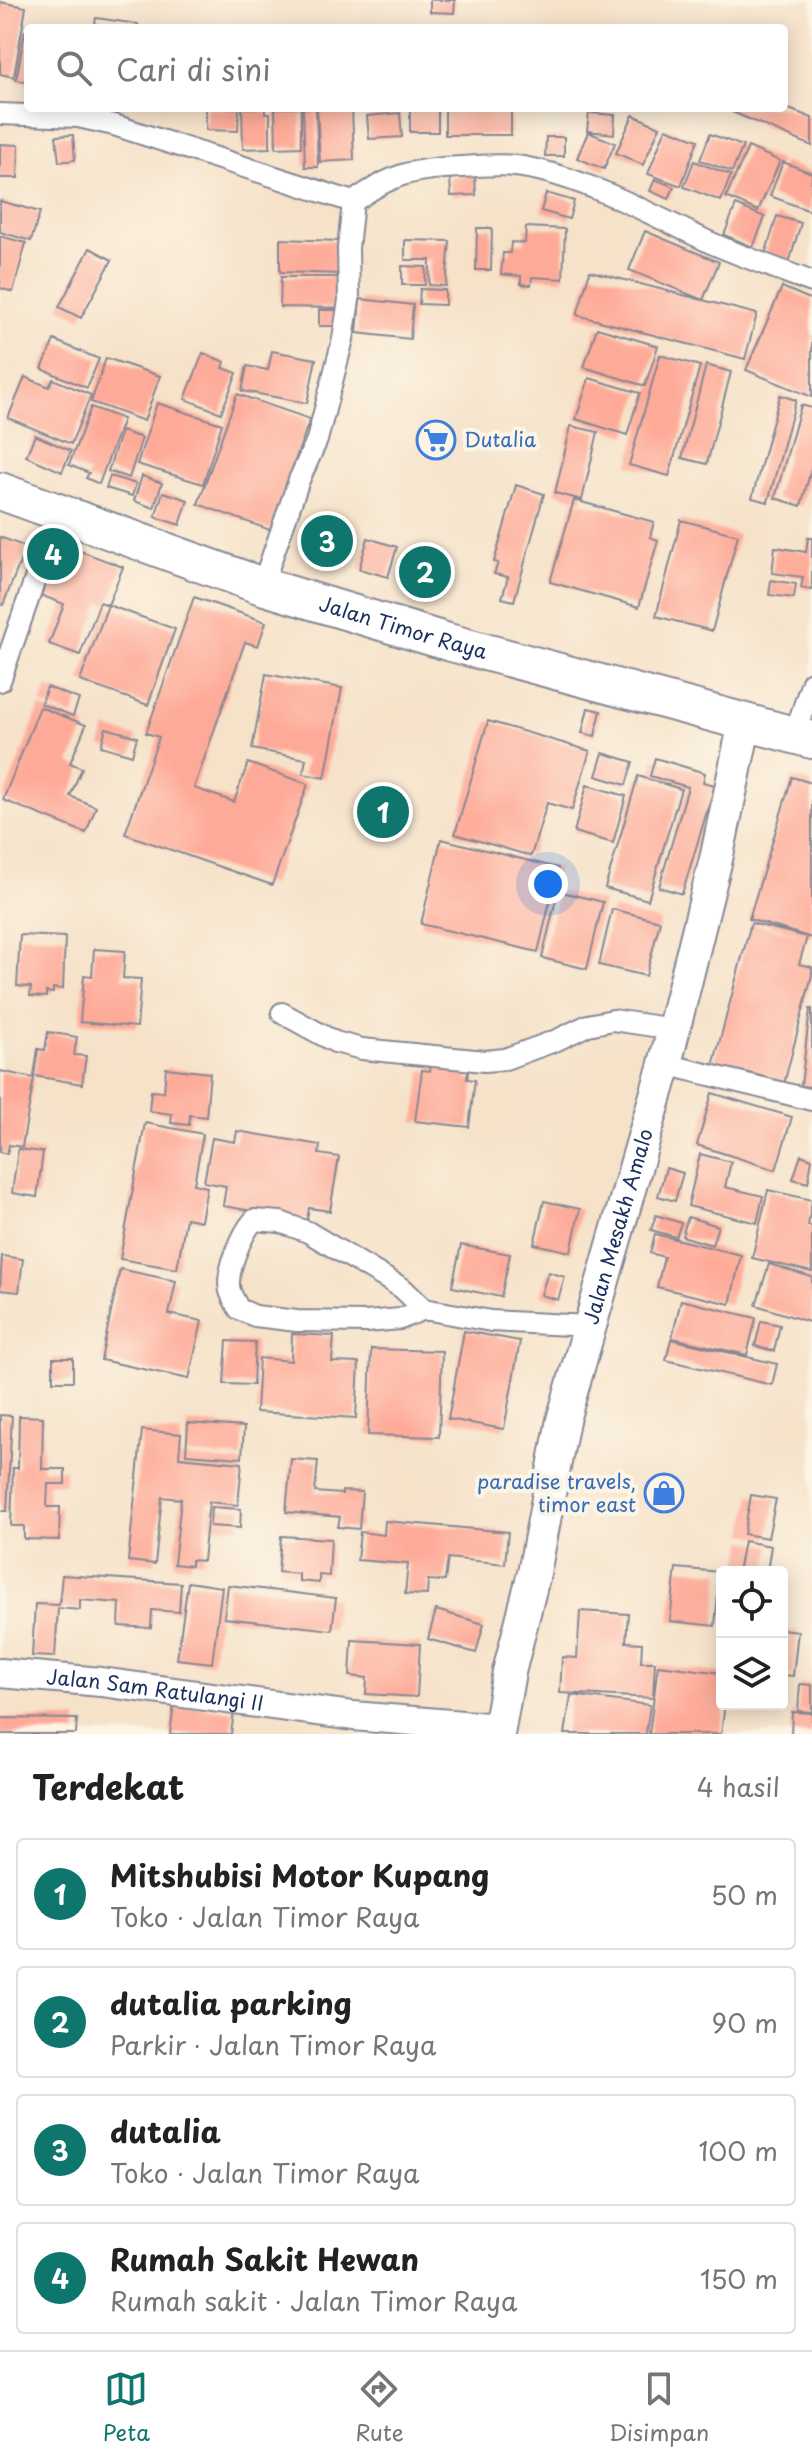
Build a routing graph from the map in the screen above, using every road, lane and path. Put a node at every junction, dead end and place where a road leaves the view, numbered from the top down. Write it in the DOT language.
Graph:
graph roads {
  1 [pos="0,114"];
  2 [pos="353,202"];
  3 [pos="812,282"];
  4 [pos="0,491"];
  5 [pos="58,513"];
  6 [pos="262,586"];
  7 [pos="0,681"];
  8 [pos="812,682"];
  9 [pos="745,722"];
  10 [pos="803,738"];
  11 [pos="282,1013"];
  12 [pos="673,1029"];
  13 [pos="665,1064"];
  14 [pos="812,1100"];
  15 [pos="424,1309"];
  16 [pos="590,1326"];
  17 [pos="0,1673"];
  18 [pos="499,1731"];
  1 -- 2 [label="street"];
  2 -- 3 [label="street"];
  2 -- 6 [label="street"];
  4 -- 5 [label="highway, Jalan Timor Raya"];
  5 -- 6 [label="highway, Jalan Timor Raya"];
  5 -- 7 [label="street"];
  6 -- 9 [label="highway, Jalan Timor Raya"];
  8 -- 10 [label="street"];
  9 -- 10 [label="highway, Jalan Timor Raya"];
  9 -- 12 [label="main road, Jalan Mesakh Amalo"];
  11 -- 12 [label="street"];
  12 -- 13 [label="main road, Jalan Mesakh Amalo"];
  13 -- 14 [label="street"];
  13 -- 16 [label="main road, Jalan Mesakh Amalo"];
  15 -- 15 [label="street"];
  15 -- 16 [label="street"];
  16 -- 18 [label="main road, Jalan Mesakh Amalo"];
  17 -- 18 [label="street, Jalan Sam Ratulangi II"];
}
